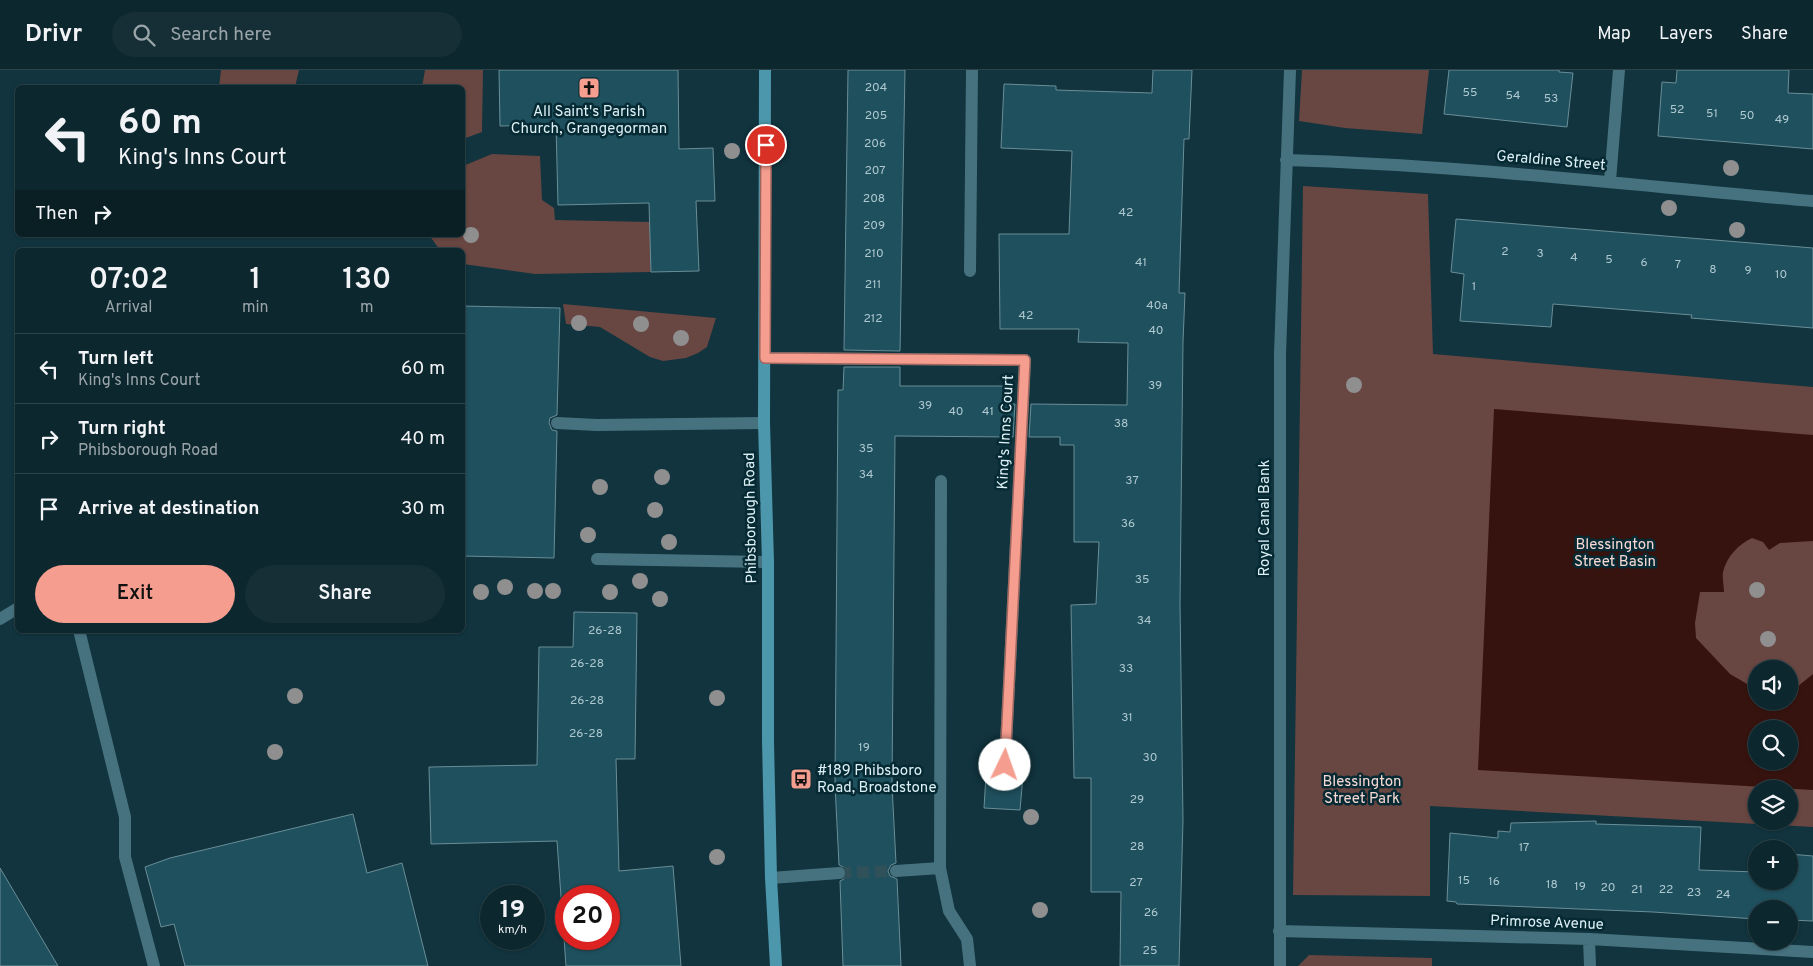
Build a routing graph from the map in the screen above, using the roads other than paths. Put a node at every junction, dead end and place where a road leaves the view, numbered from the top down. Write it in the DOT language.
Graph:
graph roads {
  1 [pos="765,70"];
  2 [pos="972,70"];
  3 [pos="1290,70"];
  4 [pos="1619,70"];
  5 [pos="1286,160"];
  6 [pos="1610,181"];
  7 [pos="1813,201"];
  8 [pos="970,271"];
  9 [pos="765,358"];
  10 [pos="764,423"];
  11 [pos="557,424"];
  12 [pos="941,481"];
  13 [pos="597,559"];
  14 [pos="768,562"];
  15 [pos="15,610"];
  16 [pos="0,619"];
  17 [pos="80,633"];
  18 [pos="1005,765"];
  19 [pos="940,868"];
  20 [pos="896,871"];
  21 [pos="839,873"];
  22 [pos="771,878"];
  23 [pos="1279,931"];
  24 [pos="1589,939"];
  25 [pos="1813,952"];
  26 [pos="154,966"];
  27 [pos="776,966"];
  28 [pos="970,966"];
  29 [pos="1280,966"];
  30 [pos="1590,966"];
  1 -- 9 [label="main road, Phibsborough Road"];
  2 -- 8 [label="street"];
  3 -- 5 [label="street, Royal Canal Bank"];
  4 -- 6 [label="street"];
  5 -- 6 [label="street, Geraldine Street"];
  5 -- 23 [label="street, Royal Canal Bank"];
  6 -- 7 [label="street, Geraldine Street"];
  9 -- 10 [label="main road, Phibsborough Road"];
  9 -- 18 [label="street, King's Inns Court"];
  10 -- 11 [label="street"];
  10 -- 14 [label="main road, Phibsborough Road"];
  12 -- 19 [label="street"];
  13 -- 14 [label="street"];
  14 -- 22 [label="main road, Phibsborough Road"];
  15 -- 16 [label="street"];
  17 -- 26 [label="street"];
  19 -- 20 [label="street"];
  19 -- 28 [label="street"];
  21 -- 22 [label="street"];
  22 -- 27 [label="main road, Phibsborough Road"];
  23 -- 24 [label="street, Primrose Avenue"];
  23 -- 29 [label="street, Royal Canal Bank"];
  24 -- 25 [label="street, Primrose Avenue"];
  24 -- 30 [label="street"];
}
